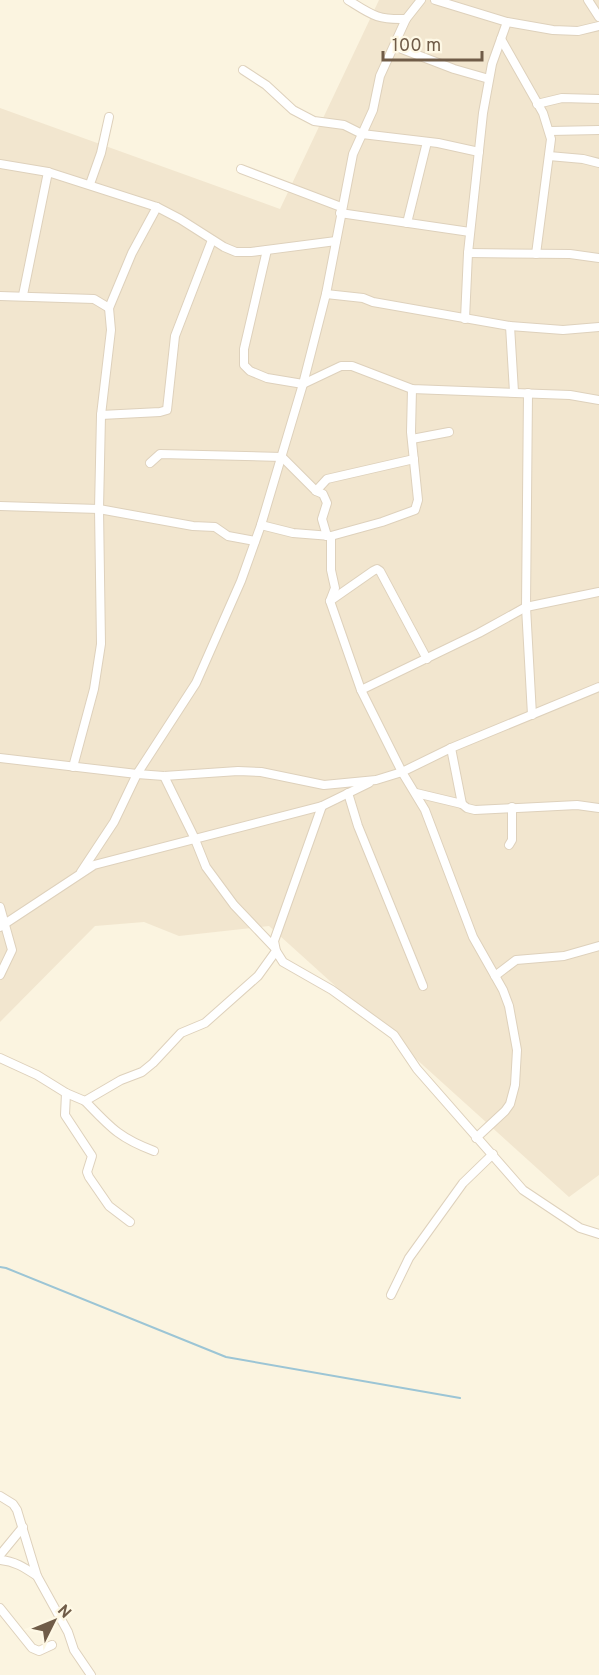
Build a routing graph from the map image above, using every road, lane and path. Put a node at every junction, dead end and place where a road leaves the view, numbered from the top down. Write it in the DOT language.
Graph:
graph roads {
  1 [pos="348,0"];
  2 [pos="421,0"];
  3 [pos="435,0"];
  4 [pos="588,0"];
  5 [pos="599,17"];
  6 [pos="406,18"];
  7 [pos="507,22"];
  8 [pos="599,27"];
  9 [pos="501,39"];
  10 [pos="393,46"];
  11 [pos="243,70"];
  12 [pos="489,79"];
  13 [pos="599,99"];
  14 [pos="537,104"];
  15 [pos="109,117"];
  16 [pos="599,130"];
  17 [pos="550,131"];
  18 [pos="362,134"];
  19 [pos="427,142"];
  20 [pos="479,152"];
  21 [pos="549,156"];
  22 [pos="599,163"];
  23 [pos="0,164"];
  24 [pos="241,169"];
  25 [pos="48,172"];
  26 [pos="90,184"];
  27 [pos="157,207"];
  28 [pos="341,210"];
  29 [pos="407,223"];
  30 [pos="467,235"];
  31 [pos="212,240"];
  32 [pos="336,241"];
  33 [pos="267,250"];
  34 [pos="468,253"];
  35 [pos="536,254"];
  36 [pos="599,258"];
  37 [pos="326,294"];
  38 [pos="23,295"];
  39 [pos="0,296"];
  40 [pos="109,308"];
  41 [pos="465,319"];
  42 [pos="510,326"];
  43 [pos="599,327"];
  44 [pos="303,384"];
  45 [pos="412,389"];
  46 [pos="514,392"];
  47 [pos="528,393"];
  48 [pos="599,400"];
  49 [pos="101,415"];
  50 [pos="449,432"];
  51 [pos="412,439"];
  52 [pos="282,457"];
  53 [pos="414,459"];
  54 [pos="150,463"];
  55 [pos="316,491"];
  56 [pos="0,506"];
  57 [pos="99,509"];
  58 [pos="261,525"];
  59 [pos="329,536"];
  60 [pos="255,541"];
  61 [pos="599,592"];
  62 [pos="330,601"];
  63 [pos="525,607"];
  64 [pos="428,659"];
  65 [pos="599,687"];
  66 [pos="361,690"];
  67 [pos="532,715"];
  68 [pos="451,748"];
  69 [pos="0,758"];
  70 [pos="73,767"];
  71 [pos="402,772"];
  72 [pos="137,774"];
  73 [pos="164,776"];
  74 [pos="376,780"];
  75 [pos="348,793"];
  76 [pos="416,793"];
  77 [pos="462,804"];
  78 [pos="322,806"];
  79 [pos="512,807"];
  80 [pos="599,808"];
  81 [pos="194,837"];
  82 [pos="509,845"];
  83 [pos="81,872"];
  84 [pos="0,907"];
  85 [pos="3,925"];
  86 [pos="599,946"];
  87 [pos="275,949"];
  88 [pos="0,975"];
  89 [pos="495,976"];
  90 [pos="423,986"];
  91 [pos="0,1058"];
  92 [pos="66,1093"];
  93 [pos="85,1101"];
  94 [pos="477,1138"];
  95 [pos="154,1151"];
  96 [pos="493,1154"];
  97 [pos="130,1222"];
  98 [pos="599,1234"];
  99 [pos="391,1295"];
  100 [pos="0,1496"];
  101 [pos="23,1527"];
  102 [pos="0,1555"];
  103 [pos="0,1560"];
  104 [pos="37,1576"];
  105 [pos="0,1608"];
  106 [pos="52,1645"];
  107 [pos="91,1675"];
  1 -- 6 [label="street"];
  2 -- 6 [label="street"];
  3 -- 7 [label="street"];
  4 -- 5 [label="street"];
  6 -- 10 [label="street"];
  7 -- 8 [label="street"];
  7 -- 9 [label="street"];
  9 -- 12 [label="street"];
  9 -- 14 [label="street"];
  10 -- 12 [label="street"];
  10 -- 18 [label="street"];
  11 -- 18 [label="street"];
  12 -- 20 [label="street"];
  13 -- 14 [label="street"];
  14 -- 17 [label="street"];
  15 -- 26 [label="street"];
  16 -- 17 [label="street"];
  17 -- 21 [label="street"];
  18 -- 19 [label="street"];
  18 -- 28 [label="street"];
  19 -- 20 [label="street"];
  19 -- 29 [label="street"];
  20 -- 30 [label="street"];
  21 -- 22 [label="street"];
  21 -- 35 [label="street"];
  23 -- 25 [label="street"];
  24 -- 28 [label="street"];
  25 -- 26 [label="street"];
  25 -- 38 [label="street"];
  26 -- 27 [label="street"];
  27 -- 31 [label="street"];
  27 -- 40 [label="street"];
  28 -- 29 [label="street"];
  28 -- 32 [label="street"];
  29 -- 30 [label="street"];
  30 -- 34 [label="street"];
  31 -- 33 [label="street"];
  31 -- 49 [label="street"];
  32 -- 33 [label="street"];
  32 -- 37 [label="street"];
  33 -- 44 [label="street"];
  34 -- 35 [label="street"];
  34 -- 41 [label="street"];
  35 -- 36 [label="street"];
  37 -- 41 [label="street"];
  37 -- 44 [label="street"];
  38 -- 39 [label="street"];
  38 -- 40 [label="street"];
  40 -- 49 [label="street"];
  41 -- 42 [label="street"];
  42 -- 43 [label="street"];
  42 -- 46 [label="street"];
  44 -- 45 [label="street"];
  44 -- 52 [label="street"];
  45 -- 46 [label="street"];
  45 -- 51 [label="street"];
  46 -- 47 [label="street"];
  47 -- 48 [label="street"];
  47 -- 63 [label="street"];
  49 -- 57 [label="street"];
  50 -- 51 [label="street"];
  51 -- 53 [label="street"];
  52 -- 54 [label="street"];
  52 -- 55 [label="street"];
  52 -- 58 [label="street"];
  53 -- 55 [label="street"];
  53 -- 59 [label="street"];
  55 -- 59 [label="street"];
  56 -- 57 [label="street"];
  57 -- 60 [label="street"];
  57 -- 70 [label="street"];
  58 -- 59 [label="street"];
  58 -- 60 [label="street"];
  59 -- 62 [label="street"];
  60 -- 72 [label="street"];
  61 -- 63 [label="street"];
  62 -- 64 [label="street"];
  62 -- 66 [label="street"];
  63 -- 64 [label="street"];
  63 -- 67 [label="street"];
  64 -- 66 [label="street"];
  65 -- 67 [label="street"];
  66 -- 71 [label="street"];
  67 -- 68 [label="street"];
  68 -- 71 [label="street"];
  68 -- 77 [label="street"];
  69 -- 70 [label="street"];
  70 -- 72 [label="street"];
  71 -- 74 [label="street"];
  71 -- 76 [label="street"];
  72 -- 73 [label="street"];
  72 -- 83 [label="street"];
  73 -- 74 [label="street"];
  73 -- 81 [label="street"];
  74 -- 75 [label="street"];
  75 -- 78 [label="street"];
  75 -- 90 [label="street"];
  76 -- 77 [label="street"];
  76 -- 89 [label="street"];
  77 -- 79 [label="street"];
  78 -- 81 [label="street"];
  78 -- 87 [label="street"];
  79 -- 80 [label="street"];
  79 -- 82 [label="street"];
  81 -- 83 [label="street"];
  81 -- 87 [label="street"];
  83 -- 85 [label="street"];
  84 -- 85 [label="street"];
  85 -- 88 [label="street"];
  86 -- 89 [label="street"];
  87 -- 93 [label="street"];
  87 -- 94 [label="street"];
  89 -- 94 [label="street"];
  91 -- 92 [label="street"];
  92 -- 93 [label="street"];
  92 -- 97 [label="street"];
  93 -- 95 [label="street"];
  94 -- 96 [label="street"];
  96 -- 98 [label="street"];
  96 -- 99 [label="street"];
  100 -- 101 [label="street"];
  101 -- 102 [label="street"];
  101 -- 104 [label="street"];
  103 -- 104 [label="street"];
  104 -- 107 [label="street"];
  105 -- 106 [label="street"];
}
